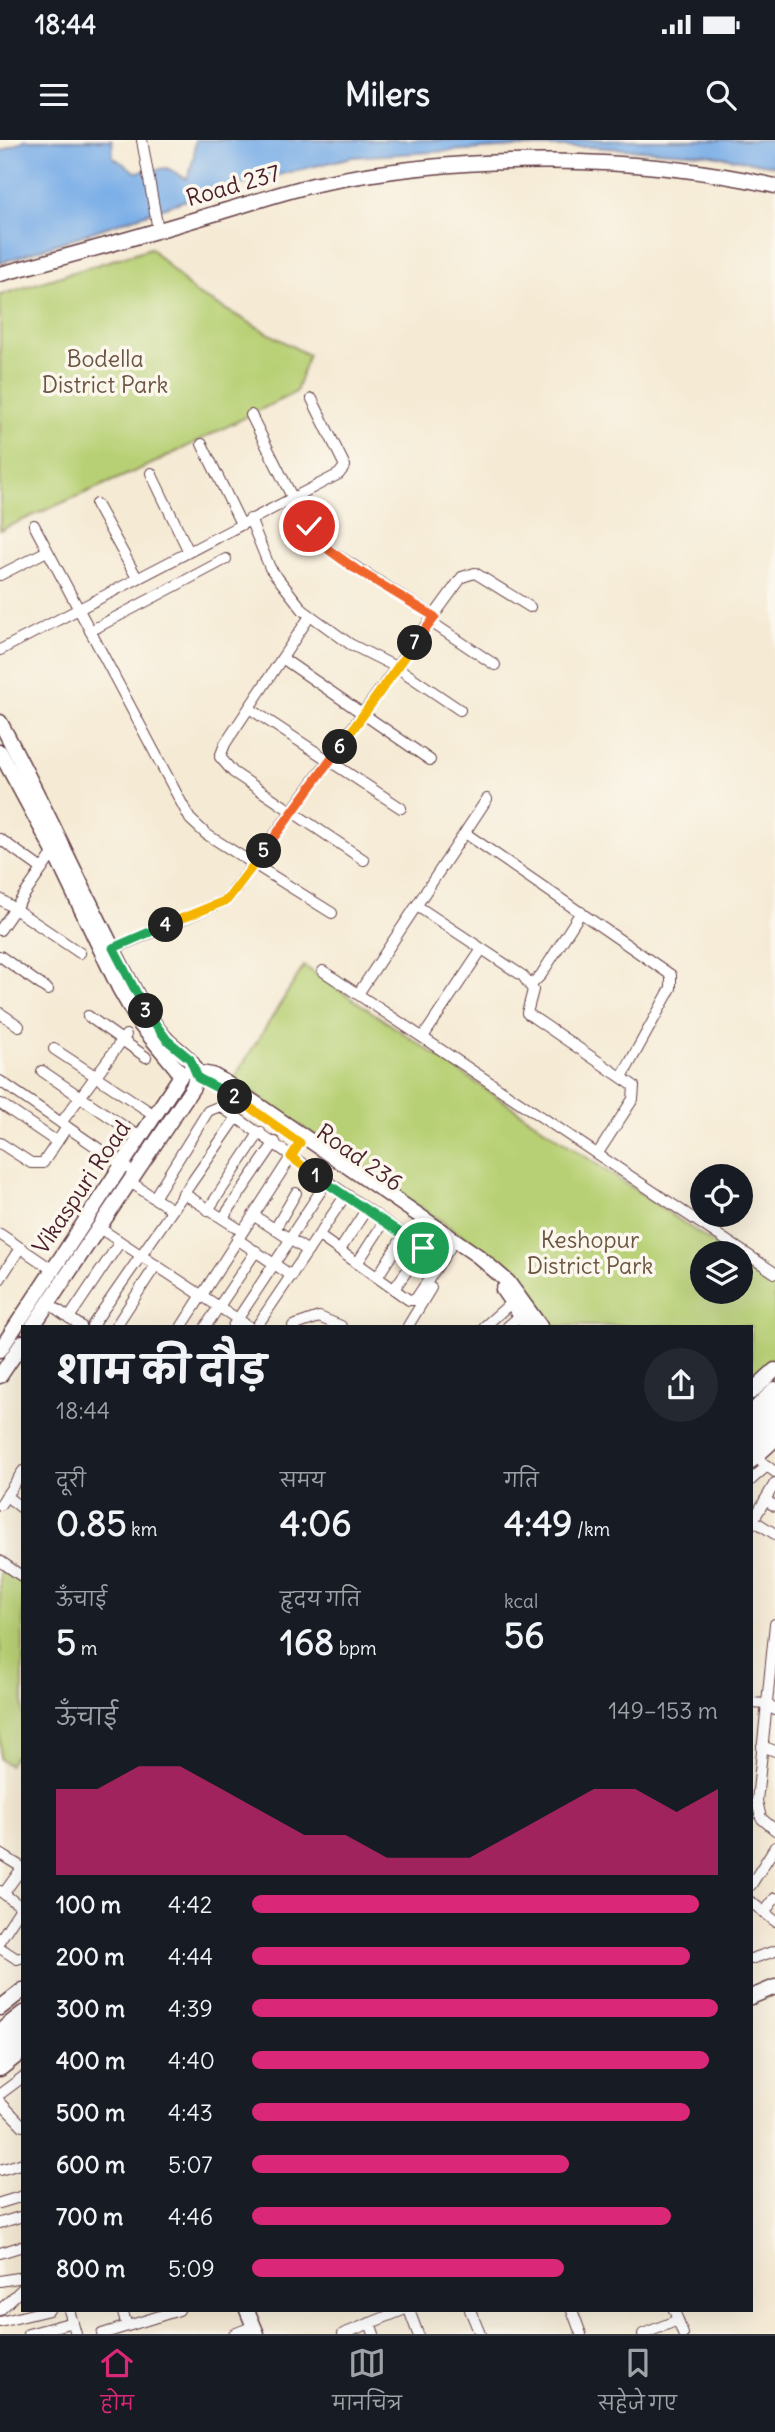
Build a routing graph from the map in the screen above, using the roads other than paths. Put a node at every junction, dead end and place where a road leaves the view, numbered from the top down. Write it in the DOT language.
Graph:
graph roads {
  1 [pos="142,140"];
  2 [pos="775,186"];
  3 [pos="158,230"];
  4 [pos="0,274"];
  5 [pos="312,398"];
  6 [pos="251,415"];
  7 [pos="202,444"];
  8 [pos="150,473"];
  9 [pos="293,499"];
  10 [pos="96,504"];
  11 [pos="245,522"];
  12 [pos="34,525"];
  13 [pos="188,550"];
  14 [pos="47,551"];
  15 [pos="226,559"];
  16 [pos="0,575"];
  17 [pos="137,578"];
  18 [pos="530,607"];
  19 [pos="78,609"];
  20 [pos="310,616"];
  21 [pos="433,620"];
  22 [pos="90,631"];
  23 [pos="0,650"];
  24 [pos="282,658"];
  25 [pos="495,665"];
  26 [pos="398,668"];
  27 [pos="249,708"];
  28 [pos="460,710"];
  29 [pos="364,715"];
  30 [pos="0,722"];
  31 [pos="5,758"];
  32 [pos="430,760"];
  33 [pos="329,762"];
  34 [pos="487,799"];
  35 [pos="401,808"];
  36 [pos="293,811"];
  37 [pos="465,832"];
  38 [pos="0,839"];
  39 [pos="54,852"];
  40 [pos="364,860"];
  41 [pos="255,864"];
  42 [pos="42,869"];
  43 [pos="0,899"];
  44 [pos="417,906"];
  45 [pos="15,909"];
  46 [pos="580,912"];
  47 [pos="332,914"];
  48 [pos="0,930"];
  49 [pos="113,948"];
  50 [pos="482,949"];
  51 [pos="80,953"];
  52 [pos="0,956"];
  53 [pos="323,971"];
  54 [pos="532,984"];
  55 [pos="48,990"];
  56 [pos="358,994"];
  57 [pos="0,1013"];
  58 [pos="88,1016"];
  59 [pos="19,1026"];
  60 [pos="124,1037"];
  61 [pos="423,1037"];
  62 [pos="54,1049"];
  63 [pos="146,1057"];
  64 [pos="42,1072"];
  65 [pos="95,1077"];
  66 [pos="179,1077"];
  67 [pos="622,1077"];
  68 [pos="196,1079"];
  69 [pos="0,1081"];
  70 [pos="12,1089"];
  71 [pos="80,1097"];
  72 [pos="1,1105"];
  73 [pos="156,1116"];
  74 [pos="237,1117"];
  75 [pos="64,1125"];
  76 [pos="260,1132"];
  77 [pos="141,1138"];
  78 [pos="57,1142"];
  79 [pos="275,1142"];
  80 [pos="0,1143"];
  81 [pos="300,1143"];
  82 [pos="598,1153"];
  83 [pos="291,1157"];
  84 [pos="129,1173"];
  85 [pos="326,1183"];
  86 [pos="183,1193"];
  87 [pos="296,1193"];
  88 [pos="345,1196"];
  89 [pos="154,1198"];
  90 [pos="172,1209"];
  91 [pos="208,1210"];
  92 [pos="366,1210"];
  93 [pos="253,1215"];
  94 [pos="223,1217"];
  95 [pos="384,1222"];
  96 [pos="98,1227"];
  97 [pos="275,1229"];
  98 [pos="0,1234"];
  99 [pos="239,1235"];
  100 [pos="404,1235"];
  101 [pos="319,1236"];
  102 [pos="289,1239"];
  103 [pos="120,1241"];
  104 [pos="20,1248"];
  105 [pos="423,1248"];
  106 [pos="453,1248"];
  107 [pos="340,1250"];
  108 [pos="256,1251"];
  109 [pos="308,1251"];
  110 [pos="140,1254"];
  111 [pos="440,1260"];
  112 [pos="358,1262"];
  113 [pos="274,1264"];
  114 [pos="156,1265"];
  115 [pos="53,1270"];
  116 [pos="775,1273"];
  117 [pos="292,1276"];
  118 [pos="378,1276"];
  119 [pos="0,1278"];
  120 [pos="394,1289"];
  121 [pos="201,1297"];
  122 [pos="512,1302"];
  123 [pos="48,1303"];
  124 [pos="218,1308"];
  125 [pos="69,1318"];
  126 [pos="524,1321"];
  127 [pos="235,1323"];
  128 [pos="34,1325"];
  129 [pos="80,1325"];
  130 [pos="93,1325"];
  131 [pos="117,1325"];
  132 [pos="183,1325"];
  133 [pos="207,1325"];
  134 [pos="258,1325"];
  135 [pos="296,1325"];
  136 [pos="339,1325"];
  137 [pos="409,1325"];
  138 [pos="486,1325"];
  139 [pos="539,1325"];
  140 [pos="21,1345"];
  141 [pos="0,1350"];
  142 [pos="775,1370"];
  143 [pos="1,1374"];
  144 [pos="753,1390"];
  145 [pos="775,1390"];
  146 [pos="775,1404"];
  147 [pos="753,1411"];
  148 [pos="775,1423"];
  149 [pos="753,1424"];
  150 [pos="775,1439"];
  151 [pos="760,1460"];
  152 [pos="21,1474"];
  153 [pos="775,1483"];
  154 [pos="765,1500"];
  155 [pos="3,1501"];
  156 [pos="775,1506"];
  157 [pos="21,1508"];
  158 [pos="753,1520"];
  159 [pos="753,1523"];
  160 [pos="775,1534"];
  161 [pos="0,1561"];
  162 [pos="21,1576"];
  163 [pos="775,1624"];
  164 [pos="774,1656"];
  165 [pos="753,1703"];
  166 [pos="771,1707"];
  167 [pos="762,1746"];
  168 [pos="775,1751"];
  169 [pos="775,1829"];
  170 [pos="775,1847"];
  171 [pos="0,1854"];
  172 [pos="21,1867"];
  173 [pos="21,1869"];
  174 [pos="753,1882"];
  175 [pos="2,1892"];
  176 [pos="775,1898"];
  177 [pos="753,1904"];
  178 [pos="764,1913"];
  179 [pos="775,1921"];
  180 [pos="0,1940"];
  181 [pos="0,1948"];
  182 [pos="775,1951"];
  183 [pos="21,1958"];
  184 [pos="753,1958"];
  185 [pos="775,1987"];
  186 [pos="21,1991"];
  187 [pos="753,1996"];
  188 [pos="0,2007"];
  189 [pos="21,2015"];
  190 [pos="21,2025"];
  191 [pos="0,2031"];
  192 [pos="21,2040"];
  193 [pos="0,2041"];
  194 [pos="21,2053"];
  195 [pos="0,2056"];
  196 [pos="0,2069"];
  197 [pos="21,2078"];
  198 [pos="0,2094"];
  199 [pos="0,2102"];
  200 [pos="21,2124"];
  201 [pos="21,2164"];
  202 [pos="0,2170"];
  203 [pos="21,2197"];
  204 [pos="0,2203"];
  205 [pos="21,2217"];
  206 [pos="0,2223"];
  207 [pos="21,2247"];
  208 [pos="0,2253"];
  209 [pos="21,2277"];
  210 [pos="0,2281"];
  211 [pos="21,2289"];
  212 [pos="5,2301"];
  213 [pos="0,2310"];
  214 [pos="40,2312"];
  215 [pos="70,2312"];
  216 [pos="123,2312"];
  217 [pos="172,2312"];
  218 [pos="239,2312"];
  219 [pos="247,2312"];
  220 [pos="397,2312"];
  221 [pos="409,2312"];
  222 [pos="471,2312"];
  223 [pos="573,2312"];
  224 [pos="676,2315"];
  225 [pos="0,2322"];
  226 [pos="73,2322"];
  227 [pos="370,2323"];
  228 [pos="127,2326"];
  229 [pos="247,2332"];
  230 [pos="28,2334"];
  231 [pos="76,2334"];
  232 [pos="102,2334"];
  233 [pos="343,2334"];
  234 [pos="374,2334"];
  235 [pos="418,2334"];
  236 [pos="480,2334"];
  237 [pos="581,2334"];
  238 [pos="643,2334"];
  239 [pos="683,2334"];
  1 -- 3 [label="street"];
  2 -- 3 [label="street, Road 237"];
  3 -- 4 [label="street, Road 237"];
  5 -- 9 [label="street"];
  6 -- 9 [label="street"];
  7 -- 11 [label="street"];
  8 -- 13 [label="street"];
  9 -- 11 [label="street"];
  9 -- 21 [label="street"];
  10 -- 17 [label="street"];
  11 -- 13 [label="street"];
  11 -- 20 [label="street"];
  12 -- 14 [label="street"];
  13 -- 17 [label="street"];
  14 -- 16 [label="street"];
  14 -- 19 [label="street"];
  15 -- 22 [label="street"];
  17 -- 19 [label="street"];
  18 -- 21 [label="street"];
  19 -- 22 [label="street"];
  19 -- 23 [label="street"];
  20 -- 24 [label="street"];
  20 -- 26 [label="street"];
  21 -- 25 [label="street"];
  21 -- 26 [label="street"];
  22 -- 41 [label="street"];
  24 -- 27 [label="street"];
  24 -- 29 [label="street"];
  26 -- 28 [label="street"];
  26 -- 29 [label="street"];
  27 -- 33 [label="street"];
  27 -- 36 [label="street"];
  29 -- 32 [label="street"];
  29 -- 33 [label="street"];
  30 -- 31 [label="street"];
  31 -- 39 [label="street"];
  31 -- 49 [label="street"];
  33 -- 35 [label="street"];
  33 -- 36 [label="street"];
  34 -- 37 [label="street"];
  36 -- 40 [label="street"];
  36 -- 41 [label="street"];
  37 -- 44 [label="street"];
  37 -- 46 [label="street"];
  38 -- 42 [label="street"];
  39 -- 42 [label="street"];
  39 -- 66 [label="street"];
  41 -- 47 [label="street"];
  41 -- 49 [label="street"];
  42 -- 45 [label="street"];
  43 -- 45 [label="street"];
  44 -- 50 [label="street"];
  44 -- 56 [label="street"];
  45 -- 48 [label="street"];
  45 -- 51 [label="street"];
  46 -- 54 [label="street"];
  46 -- 67 [label="street"];
  49 -- 68 [label="street"];
  50 -- 54 [label="street"];
  50 -- 61 [label="street"];
  52 -- 55 [label="street"];
  53 -- 56 [label="street"];
  54 -- 67 [label="street"];
  56 -- 61 [label="street"];
  57 -- 59 [label="street"];
  58 -- 60 [label="street"];
  60 -- 63 [label="street"];
  60 -- 65 [label="street"];
  61 -- 82 [label="street"];
  62 -- 65 [label="street"];
  64 -- 71 [label="street"];
  65 -- 71 [label="street"];
  65 -- 73 [label="street"];
  66 -- 68 [label="street, Road 236"];
  66 -- 73 [label="street, Vikaspuri Road"];
  67 -- 82 [label="street"];
  68 -- 81 [label="street, Road 236"];
  68 -- 84 [label="street, Vikaspuri Road"];
  68 -- 139 [label="street"];
  69 -- 70 [label="street"];
  70 -- 72 [label="street"];
  70 -- 75 [label="street"];
  71 -- 75 [label="street"];
  71 -- 77 [label="street"];
  72 -- 78 [label="street"];
  73 -- 77 [label="street, Vikaspuri Road"];
  74 -- 76 [label="street"];
  74 -- 86 [label="street"];
  74 -- 89 [label="street"];
  75 -- 78 [label="street"];
  75 -- 84 [label="street"];
  76 -- 79 [label="street"];
  76 -- 91 [label="street"];
  77 -- 84 [label="street, Vikaspuri Road"];
  78 -- 80 [label="street"];
  79 -- 83 [label="street"];
  79 -- 94 [label="street"];
  81 -- 83 [label="street"];
  81 -- 106 [label="street, Road 236"];
  82 -- 116 [label="street"];
  83 -- 85 [label="street"];
  83 -- 93 [label="street"];
  84 -- 89 [label="street"];
  84 -- 96 [label="street, Vikaspuri Road"];
  84 -- 115 [label="street, Vikaspuri Road"];
  85 -- 88 [label="street"];
  85 -- 102 [label="street"];
  86 -- 90 [label="street"];
  86 -- 91 [label="street"];
  87 -- 97 [label="street"];
  88 -- 92 [label="street"];
  88 -- 101 [label="street"];
  89 -- 90 [label="street"];
  90 -- 110 [label="street"];
  91 -- 94 [label="street"];
  92 -- 95 [label="street"];
  92 -- 107 [label="street"];
  93 -- 97 [label="street"];
  93 -- 99 [label="street"];
  94 -- 99 [label="street"];
  95 -- 100 [label="street"];
  95 -- 112 [label="street"];
  96 -- 103 [label="street"];
  96 -- 123 [label="street, Vikaspuri Road"];
  97 -- 102 [label="street"];
  98 -- 104 [label="street"];
  99 -- 108 [label="street"];
  99 -- 121 [label="street"];
  100 -- 105 [label="street"];
  100 -- 118 [label="street"];
  101 -- 107 [label="street"];
  101 -- 109 [label="street"];
  102 -- 109 [label="street"];
  102 -- 113 [label="street"];
  103 -- 110 [label="street"];
  103 -- 125 [label="street"];
  104 -- 115 [label="street"];
  104 -- 119 [label="street"];
  105 -- 111 [label="street"];
  105 -- 120 [label="street"];
  106 -- 111 [label="street"];
  106 -- 122 [label="street, Road 236"];
  106 -- 137 [label="street"];
  107 -- 112 [label="street"];
  108 -- 113 [label="street"];
  108 -- 124 [label="street"];
  109 -- 117 [label="street"];
  110 -- 114 [label="street"];
  110 -- 130 [label="street"];
  111 -- 120 [label="street"];
  112 -- 118 [label="street"];
  113 -- 117 [label="street"];
  113 -- 127 [label="street"];
  114 -- 121 [label="street"];
  114 -- 131 [label="street"];
  115 -- 141 [label="street, Vikaspuri Road"];
  117 -- 134 [label="street"];
  118 -- 120 [label="street"];
  121 -- 124 [label="street"];
  121 -- 132 [label="street"];
  122 -- 126 [label="street, Road 236"];
  122 -- 138 [label="street"];
  123 -- 125 [label="street"];
  123 -- 128 [label="street, Vikaspuri Road"];
  124 -- 127 [label="street"];
  124 -- 133 [label="street"];
  125 -- 129 [label="street"];
  135 -- 136 [label="street"];
  140 -- 143 [label="street"];
  142 -- 144 [label="street"];
  145 -- 147 [label="street"];
  146 -- 149 [label="main road"];
  148 -- 151 [label="main road"];
  150 -- 151 [label="street"];
  152 -- 155 [label="street"];
  153 -- 154 [label="street"];
  154 -- 156 [label="street"];
  154 -- 158 [label="street"];
  155 -- 157 [label="street"];
  159 -- 160 [label="street"];
  161 -- 162 [label="street"];
  163 -- 164 [label="street"];
  164 -- 166 [label="street"];
  165 -- 166 [label="street"];
  166 -- 167 [label="street"];
  167 -- 168 [label="street"];
  167 -- 169 [label="street"];
  170 -- 174 [label="street"];
  171 -- 172 [label="street"];
  173 -- 175 [label="street"];
  175 -- 180 [label="street"];
  176 -- 178 [label="street"];
  177 -- 178 [label="street"];
  178 -- 179 [label="street"];
  181 -- 183 [label="street"];
  182 -- 184 [label="street"];
  185 -- 187 [label="street"];
  186 -- 188 [label="street"];
  189 -- 191 [label="street"];
  190 -- 193 [label="main road"];
  192 -- 195 [label="main road"];
  194 -- 196 [label="street"];
  197 -- 198 [label="street"];
  199 -- 200 [label="street"];
  201 -- 202 [label="street"];
  203 -- 204 [label="street"];
  205 -- 206 [label="street"];
  207 -- 208 [label="street"];
  209 -- 210 [label="street"];
  211 -- 212 [label="street"];
  212 -- 213 [label="street"];
  214 -- 225 [label="street"];
  215 -- 226 [label="street"];
  216 -- 228 [label="street"];
  217 -- 228 [label="street"];
  218 -- 229 [label="street"];
  219 -- 229 [label="street"];
  220 -- 227 [label="street"];
  221 -- 235 [label="street"];
  222 -- 236 [label="street"];
  223 -- 237 [label="street"];
  224 -- 238 [label="street"];
  224 -- 239 [label="street"];
  226 -- 230 [label="street"];
  226 -- 231 [label="street"];
  227 -- 233 [label="street"];
  227 -- 234 [label="street"];
  228 -- 232 [label="street"];
}
